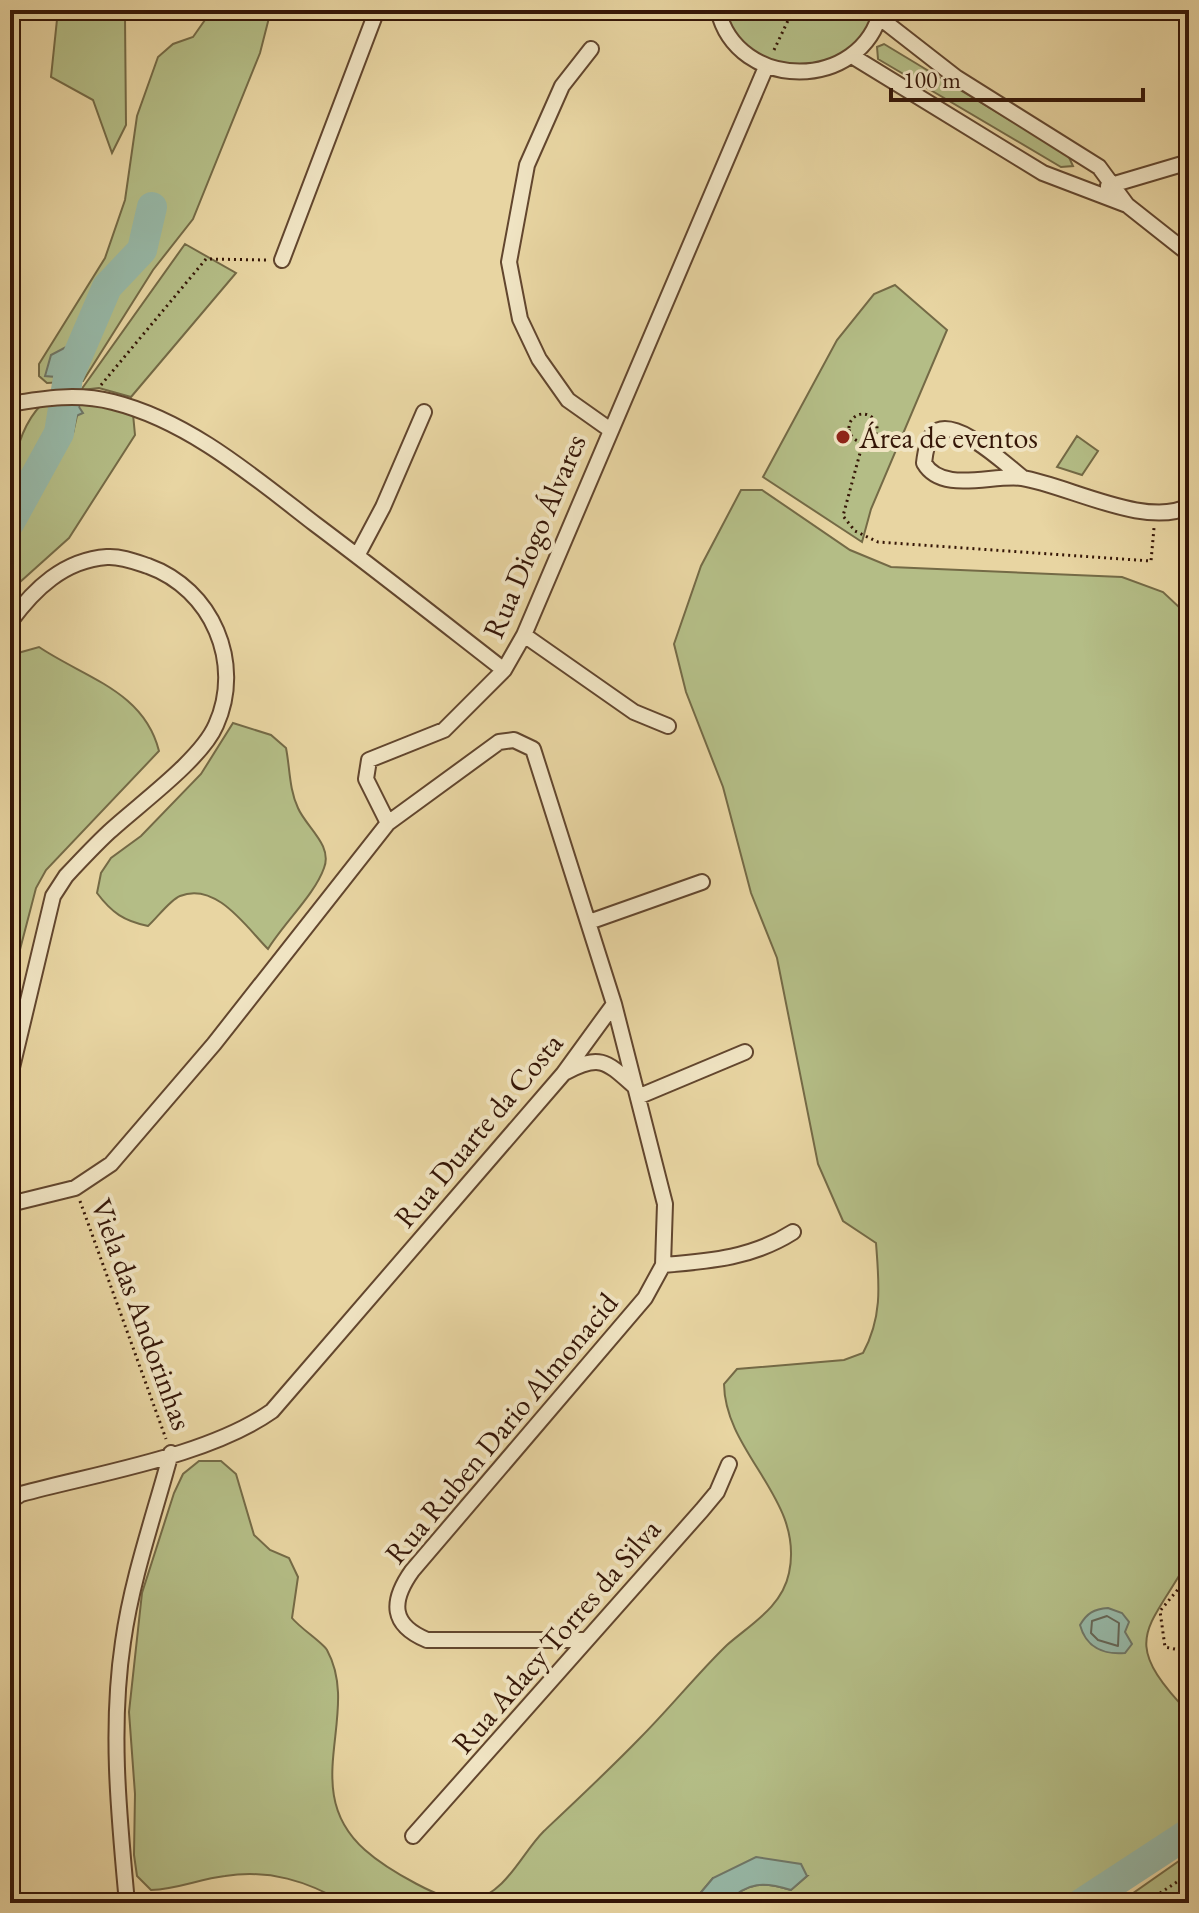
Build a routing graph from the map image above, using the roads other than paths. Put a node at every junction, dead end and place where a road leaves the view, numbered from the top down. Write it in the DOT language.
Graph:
graph roads {
  1 [pos="377,10"];
  2 [pos="718,10"];
  3 [pos="880,14"];
  4 [pos="591,49"];
  5 [pos="852,56"];
  6 [pos="766,67"];
  7 [pos="1189,162"];
  8 [pos="1113,183"];
  9 [pos="1093,193"];
  10 [pos="1127,205"];
  11 [pos="1189,254"];
  12 [pos="282,260"];
  13 [pos="10,404"];
  14 [pos="424,412"];
  15 [pos="609,429"];
  16 [pos="1023,478"];
  17 [pos="1189,506"];
  18 [pos="357,556"];
  19 [pos="10,622"];
  20 [pos="524,635"];
  21 [pos="504,670"];
  22 [pos="668,726"];
  23 [pos="388,823"];
  24 [pos="702,882"];
  25 [pos="589,922"];
  26 [pos="614,1004"];
  27 [pos="745,1052"];
  28 [pos="563,1074"];
  29 [pos="10,1076"];
  30 [pos="637,1091"];
  31 [pos="10,1204"];
  32 [pos="793,1232"];
  33 [pos="663,1265"];
  34 [pos="171,1453"];
  35 [pos="729,1464"];
  36 [pos="10,1501"];
  37 [pos="584,1640"];
  38 [pos="413,1836"];
  39 [pos="127,1903"];
  1 -- 12 [label="street"];
  2 -- 6 [label="street"];
  3 -- 5 [label="street"];
  3 -- 8 [label="street"];
  4 -- 15 [label="street"];
  5 -- 6 [label="street"];
  5 -- 9 [label="street"];
  6 -- 15 [label="street, Rua Diogo Álvares"];
  7 -- 8 [label="street"];
  8 -- 9 [label="street"];
  8 -- 10 [label="street"];
  9 -- 10 [label="street"];
  10 -- 11 [label="street"];
  13 -- 18 [label="street, Rua Diogo Álvares"];
  14 -- 18 [label="street"];
  15 -- 20 [label="street, Rua Diogo Álvares"];
  16 -- 16 [label="street"];
  16 -- 17 [label="street"];
  18 -- 21 [label="street, Rua Diogo Álvares"];
  19 -- 29 [label="street"];
  20 -- 21 [label="street, Rua Diogo Álvares"];
  20 -- 22 [label="street"];
  21 -- 23 [label="street"];
  23 -- 25 [label="street"];
  23 -- 31 [label="street"];
  24 -- 25 [label="street"];
  25 -- 26 [label="street"];
  26 -- 28 [label="street, Rua Duarte da Costa"];
  26 -- 30 [label="street, Rua Ruben Dario Almonacid"];
  27 -- 30 [label="street"];
  28 -- 30 [label="street"];
  28 -- 34 [label="street, Rua Duarte da Costa"];
  30 -- 33 [label="street, Rua Ruben Dario Almonacid"];
  32 -- 33 [label="street"];
  33 -- 37 [label="street, Rua Ruben Dario Almonacid"];
  34 -- 36 [label="street, Rua Duarte da Costa"];
  34 -- 39 [label="street"];
  35 -- 37 [label="street, Rua Adacy Torres da Silva"];
  37 -- 38 [label="street, Rua Adacy Torres da Silva"];
}
